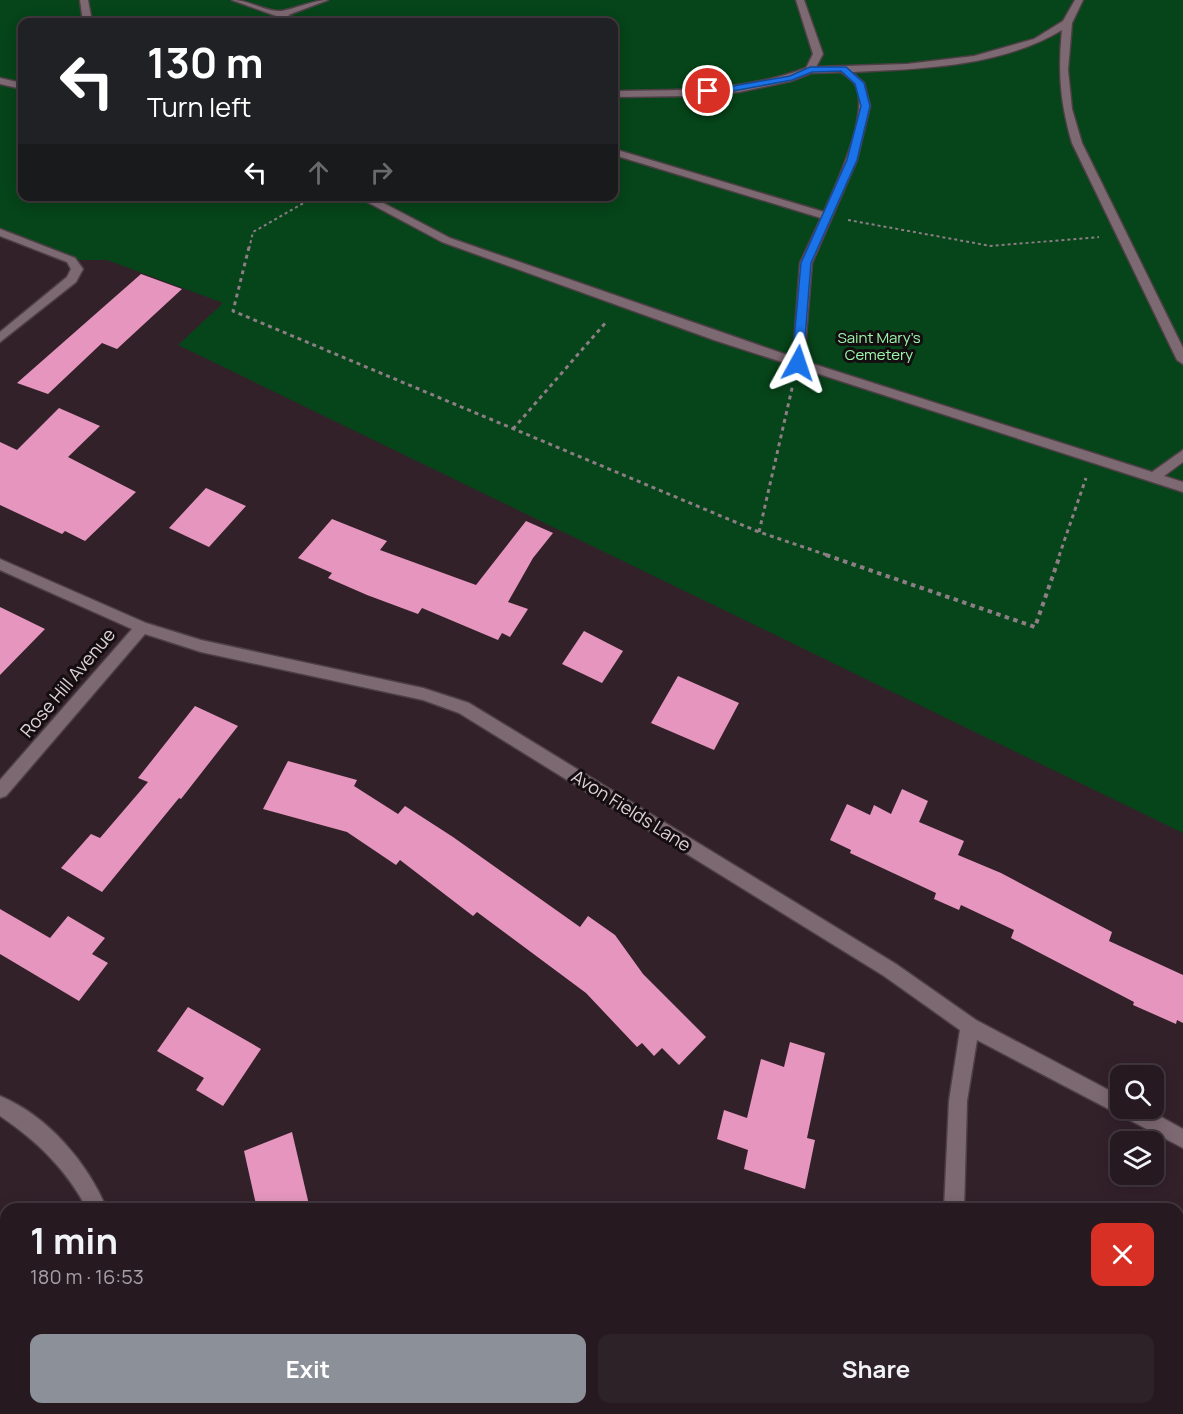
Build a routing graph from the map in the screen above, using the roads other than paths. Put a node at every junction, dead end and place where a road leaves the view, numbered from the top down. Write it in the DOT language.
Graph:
graph roads {
  1 [pos="84,0"];
  2 [pos="236,0"];
  3 [pos="324,0"];
  4 [pos="800,0"];
  5 [pos="1079,0"];
  6 [pos="278,15"];
  7 [pos="87,18"];
  8 [pos="287,18"];
  9 [pos="1066,22"];
  10 [pos="843,69"];
  11 [pos="810,70"];
  12 [pos="0,81"];
  13 [pos="18,85"];
  14 [pos="618,94"];
  15 [pos="618,153"];
  16 [pos="371,201"];
  17 [pos="827,216"];
  18 [pos="0,232"];
  19 [pos="0,338"];
  20 [pos="1183,360"];
  21 [pos="798,363"];
  22 [pos="1183,455"];
  23 [pos="1154,477"];
  24 [pos="1183,487"];
  25 [pos="0,564"];
  26 [pos="142,627"];
  27 [pos="0,791"];
  28 [pos="970,1026"];
  29 [pos="1110,1101"];
  30 [pos="0,1105"];
  31 [pos="1146,1119"];
  32 [pos="1183,1139"];
  33 [pos="94,1203"];
  34 [pos="954,1203"];
  1 -- 7 [label="street"];
  2 -- 6 [label="street"];
  3 -- 6 [label="street"];
  4 -- 11 [label="street"];
  5 -- 9 [label="street"];
  6 -- 8 [label="street"];
  9 -- 10 [label="street"];
  9 -- 20 [label="street"];
  10 -- 11 [label="street"];
  10 -- 17 [label="street"];
  11 -- 14 [label="street"];
  12 -- 13 [label="street"];
  15 -- 17 [label="street"];
  16 -- 21 [label="street"];
  17 -- 21 [label="street"];
  18 -- 19 [label="street"];
  21 -- 23 [label="street"];
  22 -- 23 [label="street"];
  23 -- 24 [label="street"];
  25 -- 26 [label="street, Avon Fields Lane"];
  26 -- 27 [label="street, Rose Hill Avenue"];
  26 -- 28 [label="street, Avon Fields Lane"];
  28 -- 29 [label="street, Avon Fields Lane"];
  28 -- 34 [label="street"];
  30 -- 33 [label="street"];
  31 -- 32 [label="street"];
}
